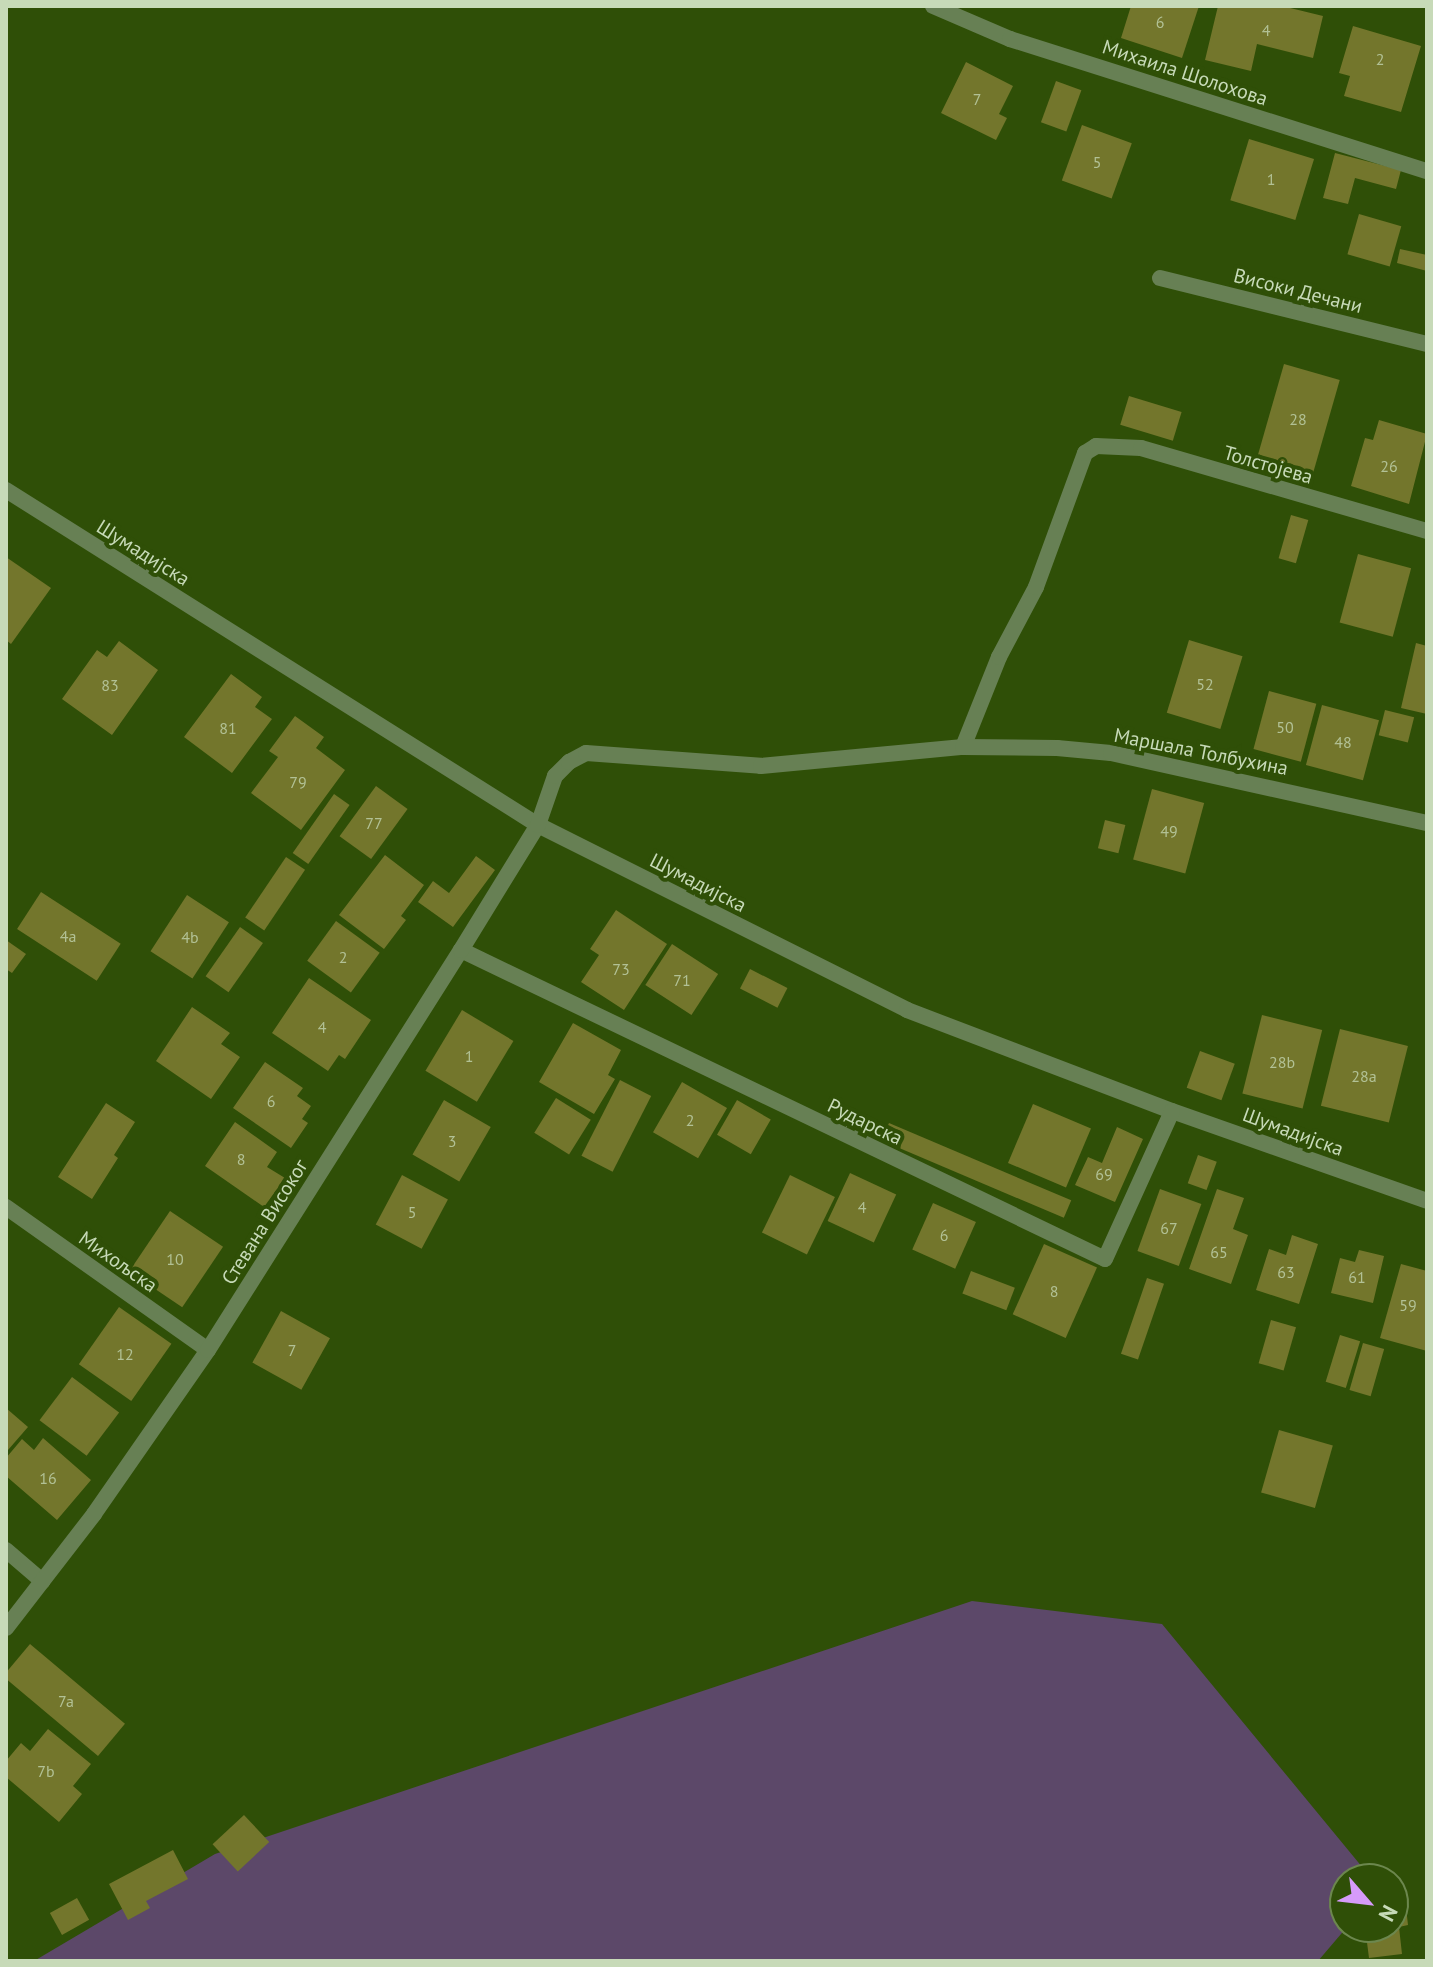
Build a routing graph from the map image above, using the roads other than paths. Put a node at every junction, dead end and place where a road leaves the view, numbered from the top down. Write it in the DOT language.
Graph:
graph roads {
  1 [pos="933,6"];
  2 [pos="1427,171"];
  3 [pos="1160,278"];
  4 [pos="1427,344"];
  5 [pos="6,490"];
  6 [pos="1427,531"];
  7 [pos="963,747"];
  8 [pos="1427,823"];
  9 [pos="538,825"];
  10 [pos="461,950"];
  11 [pos="1172,1111"];
  12 [pos="1427,1201"];
  13 [pos="6,1207"];
  14 [pos="208,1350"];
  15 [pos="6,1550"];
  16 [pos="42,1581"];
  17 [pos="6,1628"];
  1 -- 2 [label="street, Михаила Шолохова"];
  3 -- 4 [label="street, Високи Дечани"];
  5 -- 9 [label="street, Шумадијска"];
  6 -- 7 [label="street, Толстојева"];
  7 -- 8 [label="street, Маршала Толбухина"];
  7 -- 9 [label="street, Маршала Толбухина"];
  9 -- 10 [label="street, Стевана Високог"];
  9 -- 11 [label="street, Шумадијска"];
  10 -- 11 [label="street, Рударска"];
  10 -- 14 [label="street, Стевана Високог"];
  11 -- 12 [label="street, Шумадијска"];
  13 -- 14 [label="street, Михољска"];
  14 -- 16 [label="street, Стевана Високог"];
  15 -- 16 [label="street"];
  16 -- 17 [label="street, Стевана Високог"];
}
